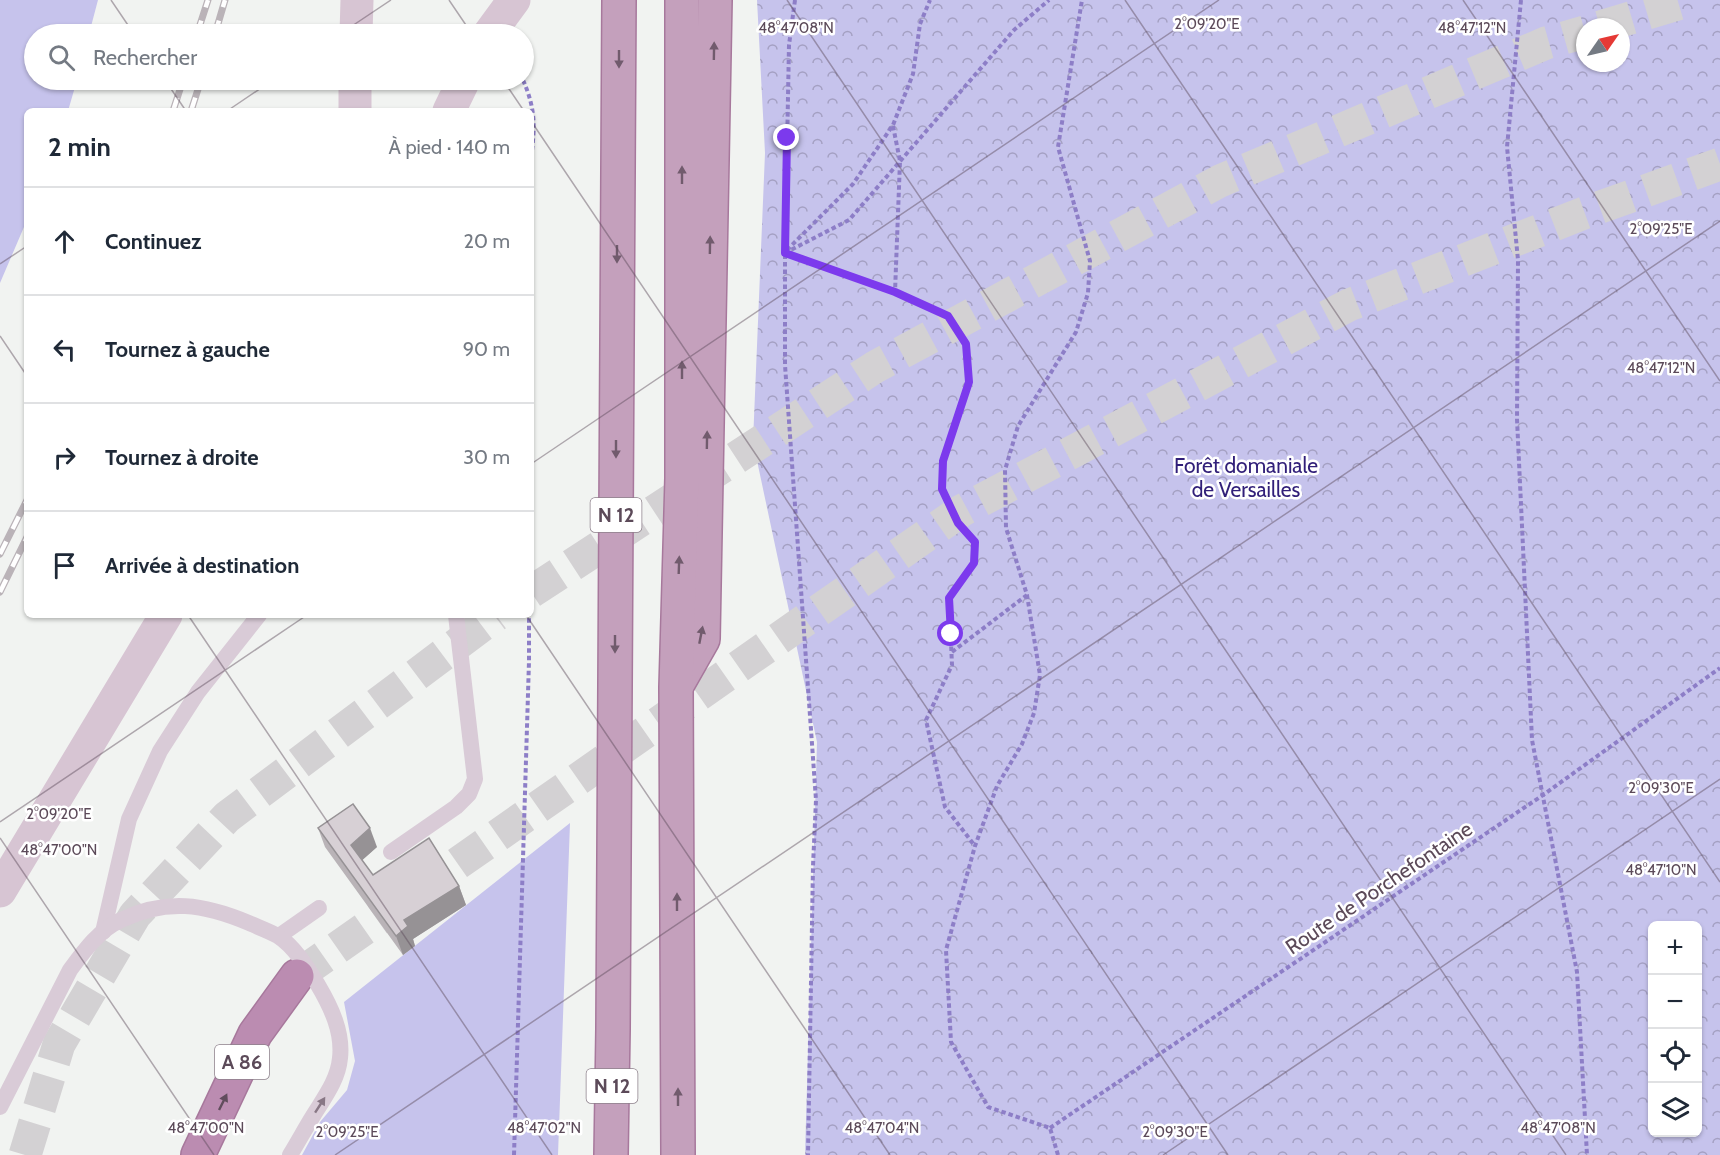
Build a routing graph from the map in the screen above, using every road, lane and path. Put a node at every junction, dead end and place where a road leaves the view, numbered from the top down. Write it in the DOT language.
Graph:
graph roads {
  1 [pos="357,0"];
  2 [pos="514,0"];
  3 [pos="619,0"];
  4 [pos="682,0"];
  5 [pos="715,0"];
  6 [pos="795,0"];
  7 [pos="930,0"];
  8 [pos="1048,0"];
  9 [pos="1082,0"];
  10 [pos="1521,0"];
  11 [pos="356,24"];
  12 [pos="494,24"];
  13 [pos="355,90"];
  14 [pos="459,90"];
  15 [pos="528,90"];
  16 [pos="355,108"];
  17 [pos="450,108"];
  18 [pos="532,108"];
  19 [pos="893,125"];
  20 [pos="900,161"];
  21 [pos="785,253"];
  22 [pos="895,292"];
  23 [pos="1027,595"];
  24 [pos="164,618"];
  25 [pos="258,618"];
  26 [pos="456,618"];
  27 [pos="529,618"];
  28 [pos="952,653"];
  29 [pos="1720,668"];
  30 [pos="676,687"];
  31 [pos="1543,795"];
  32 [pos="975,846"];
  33 [pos="391,852"];
  34 [pos="0,891"];
  35 [pos="319,908"];
  36 [pos="103,932"];
  37 [pos="279,936"];
  38 [pos="297,976"];
  39 [pos="0,1107"];
  40 [pos="1050,1128"];
  41 [pos="198,1155"];
  42 [pos="290,1155"];
  43 [pos="514,1155"];
  44 [pos="611,1155"];
  45 [pos="678,1155"];
  46 [pos="808,1155"];
  47 [pos="1058,1155"];
  48 [pos="1587,1155"];
  1 -- 11 [label="main road"];
  2 -- 12 [label="main road"];
  3 -- 44 [label="highway, N 12, one-way"];
  30 -- 4 [label="highway, one-way"];
  30 -- 5 [label="highway, one-way"];
  6 -- 21 [label="path"];
  7 -- 19 [label="path"];
  8 -- 20 [label="path"];
  9 -- 23 [label="path"];
  10 -- 31 [label="path"];
  13 -- 16 [label="main road"];
  14 -- 17 [label="main road"];
  15 -- 18 [label="path"];
  19 -- 20 [label="path"];
  19 -- 21 [label="path"];
  20 -- 21 [label="path"];
  20 -- 22 [label="path"];
  21 -- 22 [label="path"];
  21 -- 46 [label="path"];
  22 -- 28 [label="path"];
  23 -- 28 [label="path"];
  23 -- 32 [label="path"];
  24 -- 34 [label="main road"];
  25 -- 36 [label="lane"];
  26 -- 33 [label="lane"];
  27 -- 43 [label="path"];
  28 -- 32 [label="path"];
  29 -- 31 [label="path, Route de Porchefontaine"];
  45 -- 30 [label="highway, one-way"];
  31 -- 40 [label="path, Route de Porchefontaine"];
  31 -- 48 [label="path"];
  32 -- 40 [label="path"];
  35 -- 37 [label="lane"];
  36 -- 37 [label="lane"];
  36 -- 39 [label="lane"];
  42 -- 37 [label="lane, one-way"];
  41 -- 38 [label="highway, A 86, one-way"];
  40 -- 47 [label="path"];
}
